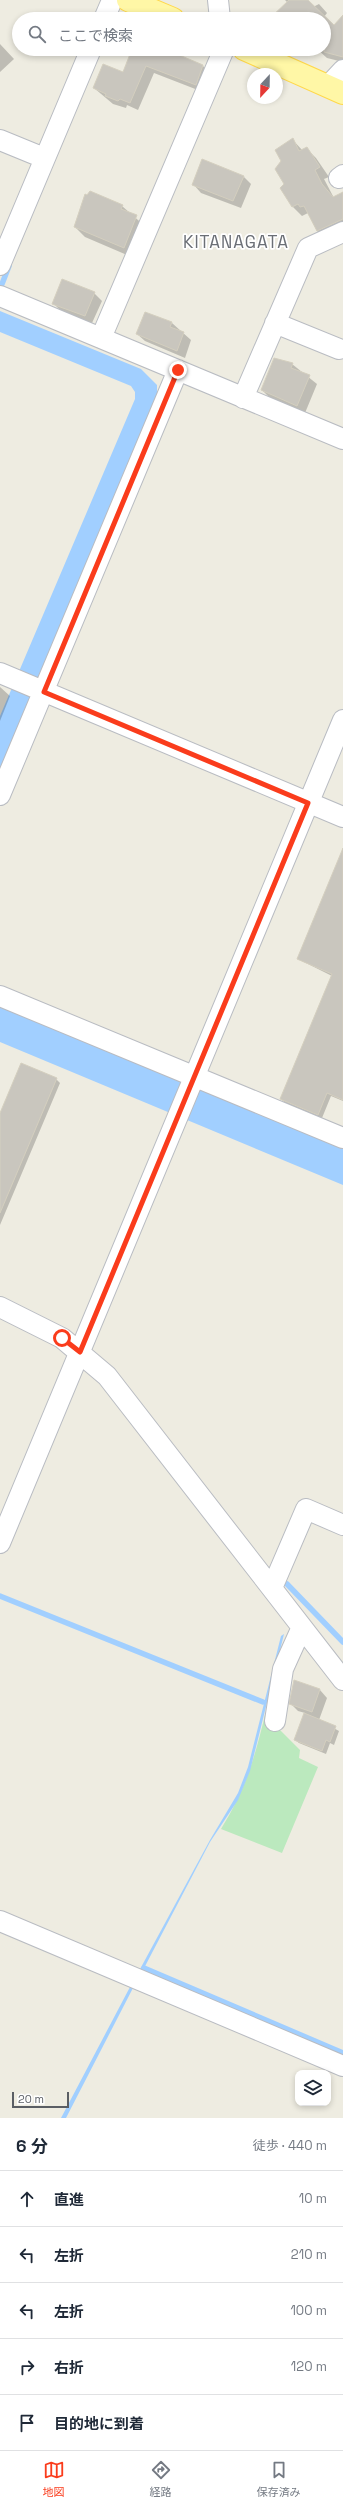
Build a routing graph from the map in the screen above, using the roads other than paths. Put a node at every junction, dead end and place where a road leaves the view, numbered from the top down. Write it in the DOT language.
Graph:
graph roads {
  1 [pos="218,0"];
  2 [pos="114,8"];
  3 [pos="135,12"];
  4 [pos="219,12"];
  5 [pos="88,56"];
  6 [pos="221,56"];
  7 [pos="260,56"];
  8 [pos="343,70"];
  9 [pos="336,90"];
  10 [pos="0,140"];
  11 [pos="44,158"];
  12 [pos="343,232"];
  13 [pos="0,265"];
  14 [pos="0,296"];
  15 [pos="275,323"];
  16 [pos="102,338"];
  17 [pos="339,349"];
  18 [pos="178,370"];
  19 [pos="243,398"];
  20 [pos="343,440"];
  21 [pos="0,673"];
  22 [pos="44,692"];
  23 [pos="343,720"];
  24 [pos="0,795"];
  25 [pos="308,803"];
  26 [pos="343,817"];
  27 [pos="0,996"];
  28 [pos="193,1080"];
  29 [pos="343,1138"];
  30 [pos="0,1307"];
  31 [pos="80,1352"];
  32 [pos="343,1525"];
  33 [pos="0,1543"];
  34 [pos="272,1588"];
  35 [pos="302,1627"];
  36 [pos="343,1680"];
  37 [pos="275,1721"];
  38 [pos="0,1921"];
  39 [pos="343,2066"];
  1 -- 4 [label="street"];
  2 -- 3 [label="main road"];
  5 -- 11 [label="street"];
  6 -- 16 [label="street"];
  7 -- 9 [label="main road"];
  8 -- 9 [label="street"];
  10 -- 11 [label="street"];
  11 -- 13 [label="street"];
  12 -- 15 [label="street"];
  14 -- 16 [label="street"];
  15 -- 17 [label="street"];
  15 -- 19 [label="street"];
  16 -- 18 [label="street"];
  18 -- 19 [label="street"];
  18 -- 22 [label="street"];
  19 -- 20 [label="street"];
  21 -- 22 [label="street"];
  22 -- 24 [label="street"];
  22 -- 25 [label="street"];
  23 -- 25 [label="street"];
  25 -- 26 [label="street"];
  25 -- 28 [label="street"];
  27 -- 28 [label="street"];
  28 -- 29 [label="street"];
  28 -- 31 [label="street"];
  30 -- 31 [label="street"];
  31 -- 33 [label="street"];
  31 -- 34 [label="street"];
  32 -- 34 [label="street"];
  34 -- 35 [label="street"];
  35 -- 36 [label="street"];
  35 -- 37 [label="street"];
  38 -- 39 [label="street"];
}
